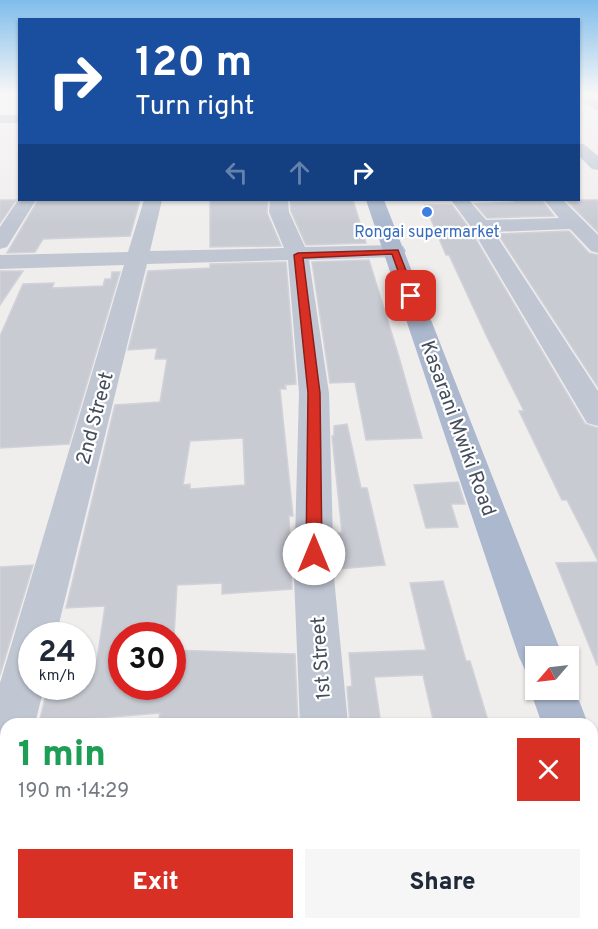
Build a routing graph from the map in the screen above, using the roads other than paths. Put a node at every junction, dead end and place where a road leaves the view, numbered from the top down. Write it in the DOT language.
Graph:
graph roads {
  1 [pos="580,149"];
  2 [pos="598,165"];
  3 [pos="26,201"];
  4 [pos="153,201"];
  5 [pos="279,201"];
  6 [pos="375,201"];
  7 [pos="461,201"];
  8 [pos="554,201"];
  9 [pos="577,223"];
  10 [pos="480,226"];
  11 [pos="0,243"];
  12 [pos="598,247"];
  13 [pos="395,251"];
  14 [pos="298,255"];
  15 [pos="137,257"];
  16 [pos="0,262"];
  17 [pos="598,415"];
  18 [pos="39,622"];
  19 [pos="537,646"];
  20 [pos="18,699"];
  21 [pos="557,700"];
  22 [pos="13,718"];
  23 [pos="324,718"];
  24 [pos="563,718"];
  1 -- 2 [label="street"];
  3 -- 11 [label="street"];
  4 -- 15 [label="street, 2nd Street"];
  5 -- 14 [label="street, 1st Street"];
  6 -- 13 [label="main road, Kasarani Mwiki Road"];
  7 -- 10 [label="street"];
  8 -- 9 [label="street"];
  9 -- 10 [label="street"];
  9 -- 12 [label="street"];
  10 -- 17 [label="street"];
  13 -- 14 [label="street"];
  13 -- 19 [label="main road, Kasarani Mwiki Road"];
  14 -- 15 [label="street"];
  14 -- 23 [label="street, 1st Street"];
  15 -- 16 [label="street"];
  15 -- 18 [label="street, 2nd Street"];
  20 -- 22 [label="street"];
  21 -- 24 [label="main road"];
}
